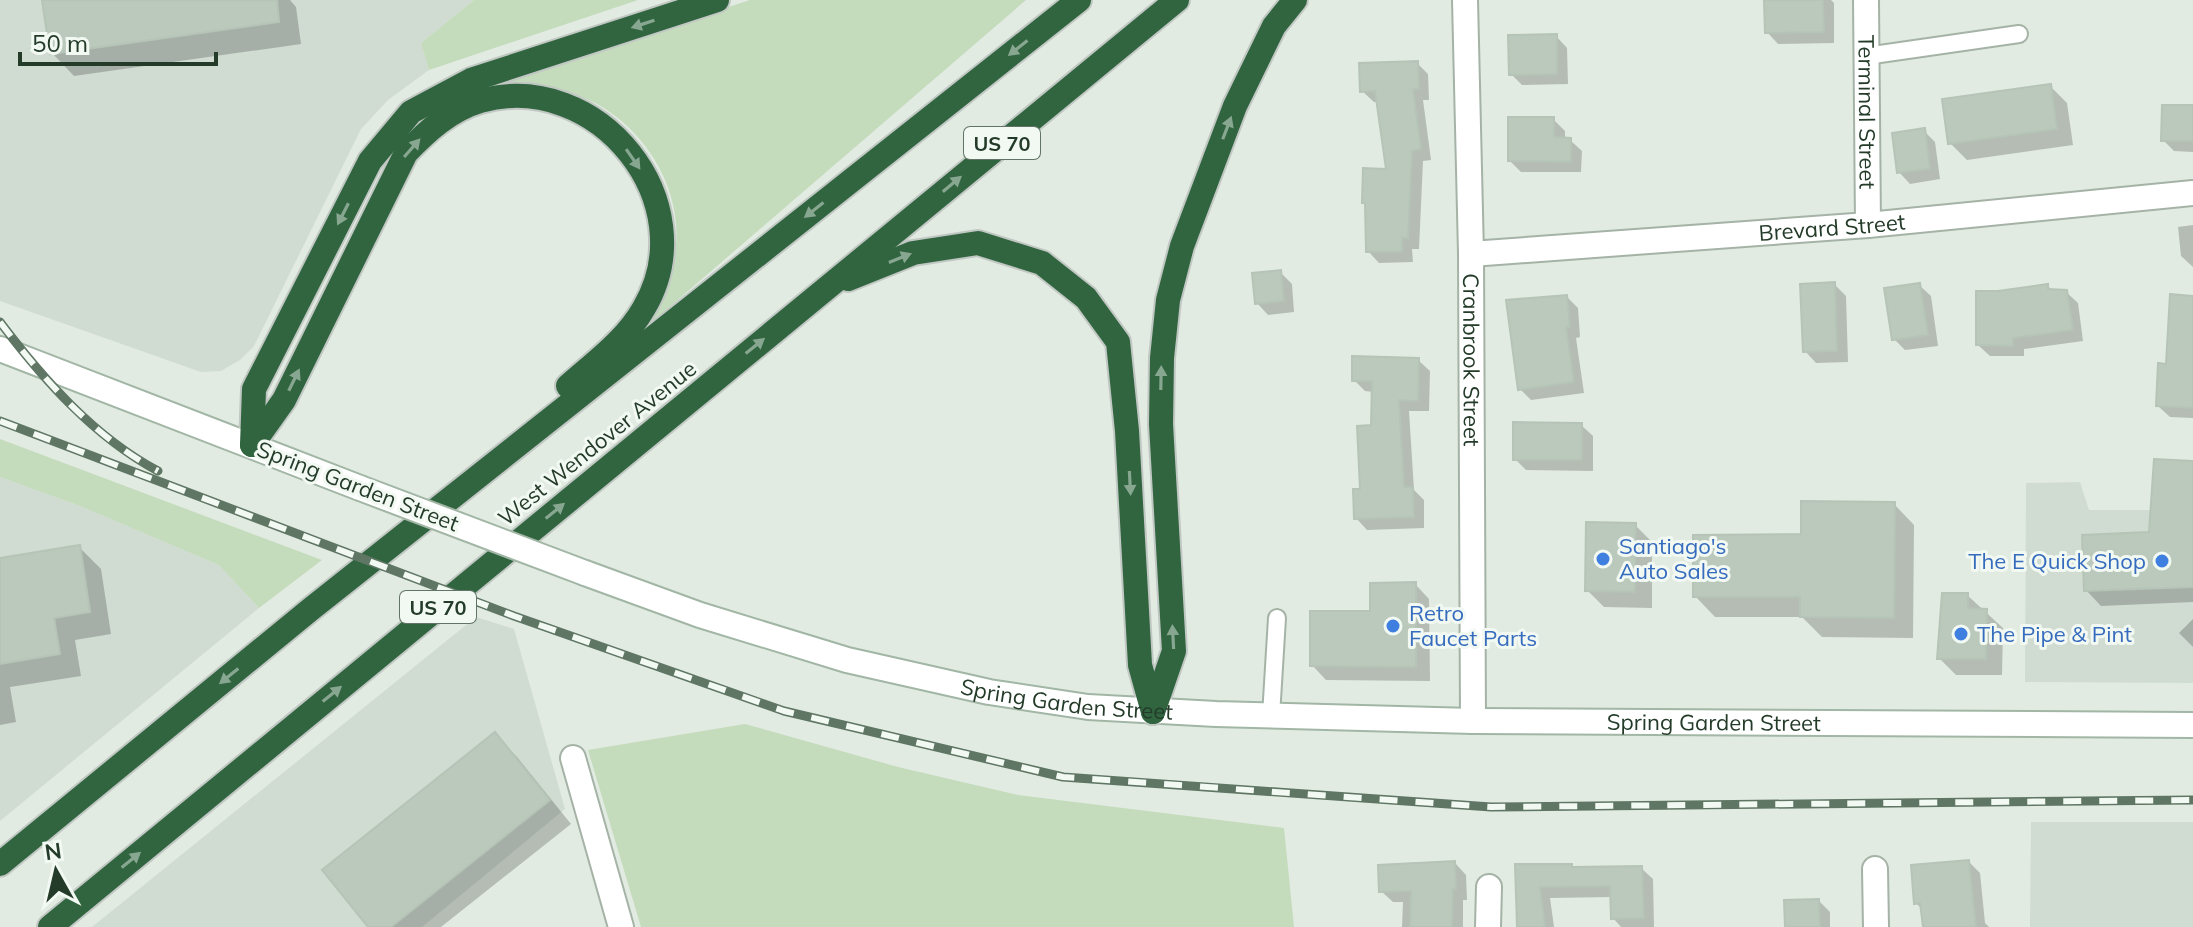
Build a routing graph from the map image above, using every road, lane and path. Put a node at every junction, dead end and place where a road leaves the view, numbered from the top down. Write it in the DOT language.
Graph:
graph roads {
  1 [pos="717,0"];
  2 [pos="1079,0"];
  3 [pos="1177,0"];
  4 [pos="1295,0"];
  5 [pos="1465,0"];
  6 [pos="1866,0"];
  7 [pos="2019,34"];
  8 [pos="1866,56"];
  9 [pos="2193,193"];
  10 [pos="1868,225"];
  11 [pos="1471,254"];
  12 [pos="827,287"];
  13 [pos="0,349"];
  14 [pos="252,445"];
  15 [pos="311,609"];
  16 [pos="1277,618"];
  17 [pos="1153,712"];
  18 [pos="1271,716"];
  19 [pos="1473,721"];
  20 [pos="2193,725"];
  21 [pos="573,758"];
  22 [pos="0,864"];
  23 [pos="1875,869"];
  24 [pos="1489,887"];
  25 [pos="50,927"];
  26 [pos="621,927"];
  27 [pos="1488,927"];
  28 [pos="1876,927"];
  1 -- 14 [label="highway, one-way"];
  2 -- 15 [label="highway, US 70, one-way"];
  12 -- 3 [label="highway, West Wendover Avenue / US 70, one-way"];
  17 -- 4 [label="highway, one-way"];
  5 -- 11 [label="main road, Cranbrook Street"];
  6 -- 8 [label="main road, Terminal Street"];
  7 -- 8 [label="lane"];
  8 -- 10 [label="main road, Terminal Street"];
  9 -- 10 [label="main road, Brevard Street"];
  10 -- 11 [label="main road, Brevard Street"];
  11 -- 19 [label="main road, Cranbrook Street"];
  12 -- 17 [label="highway, one-way"];
  25 -- 12 [label="highway, West Wendover Avenue / US 70, one-way"];
  13 -- 14 [label="main road, Spring Garden Street"];
  14 -- 15 [label="highway, one-way"];
  14 -- 17 [label="main road, Spring Garden Street, bridge"];
  15 -- 22 [label="highway, US 70, one-way"];
  16 -- 18 [label="lane"];
  17 -- 18 [label="main road, Spring Garden Street"];
  18 -- 19 [label="main road, Spring Garden Street"];
  19 -- 20 [label="main road, Spring Garden Street"];
  21 -- 26 [label="main road"];
  23 -- 28 [label="main road"];
  24 -- 27 [label="main road"];
}
